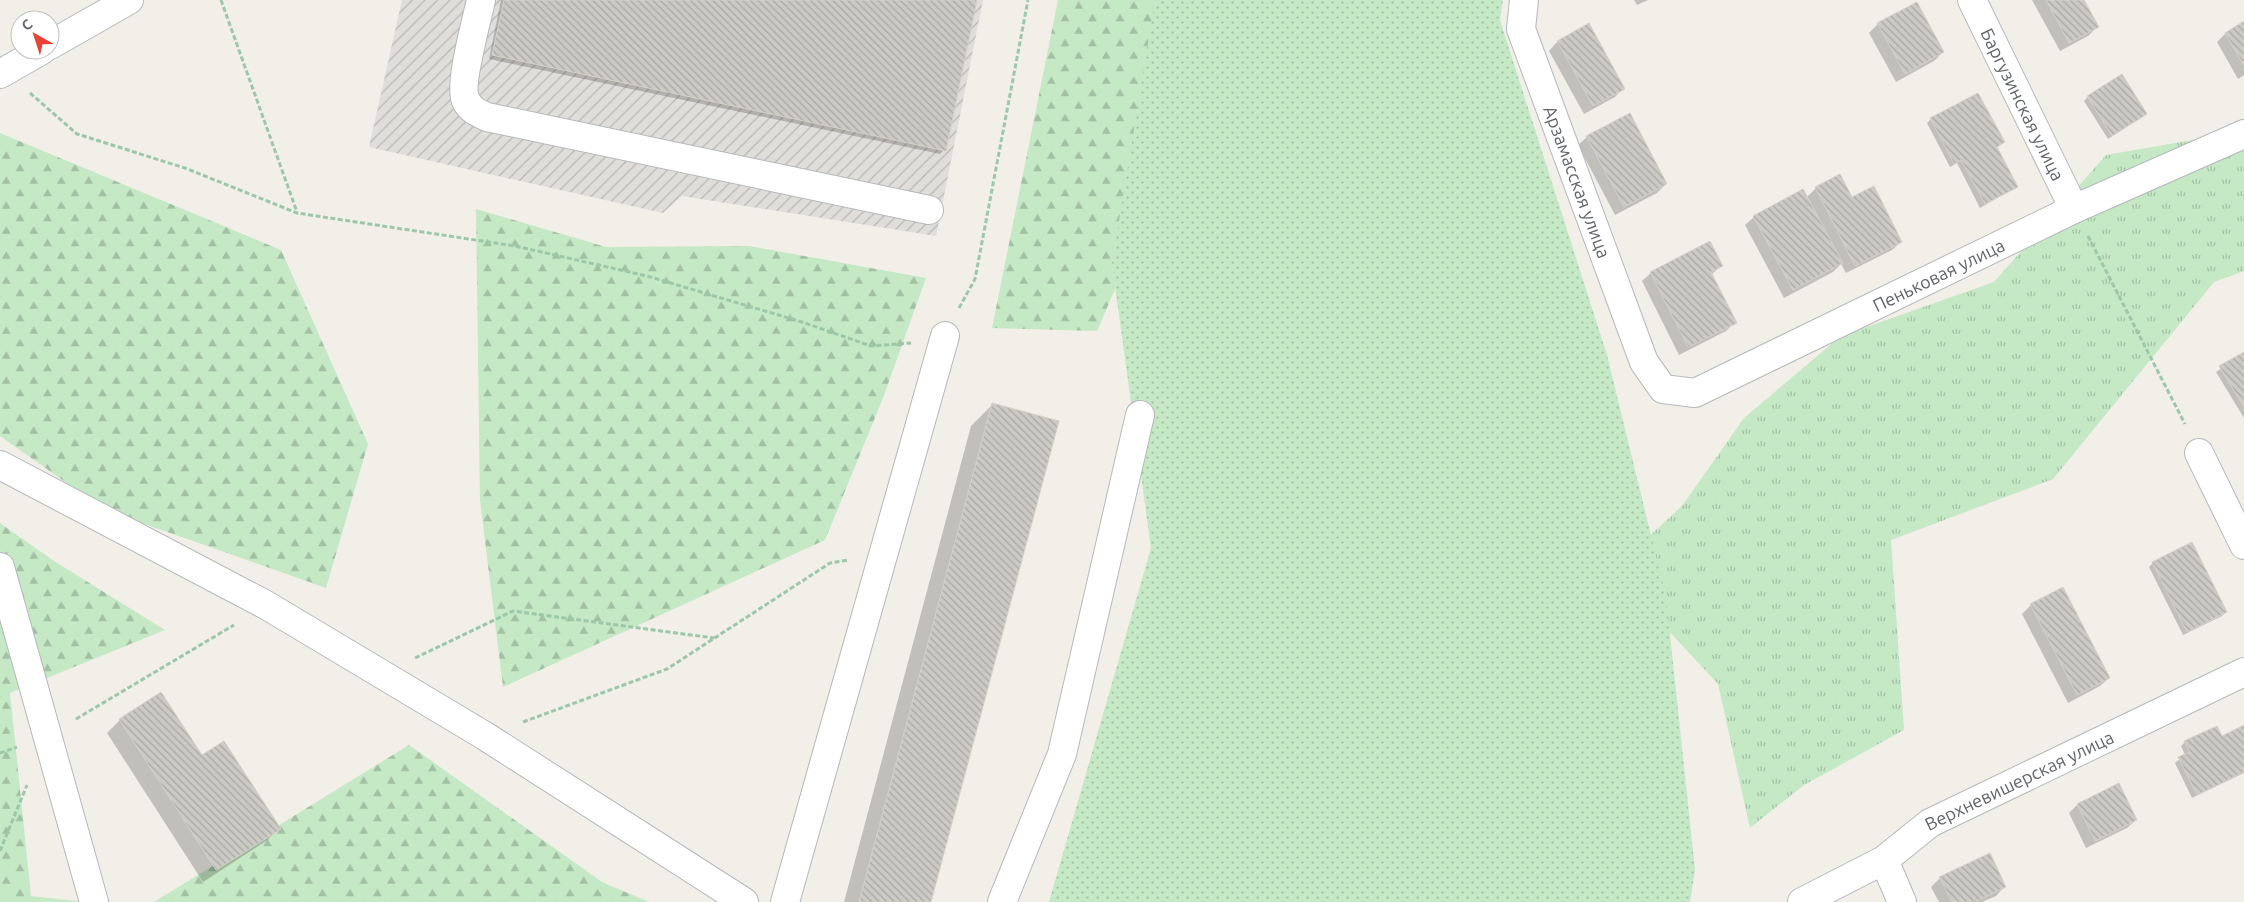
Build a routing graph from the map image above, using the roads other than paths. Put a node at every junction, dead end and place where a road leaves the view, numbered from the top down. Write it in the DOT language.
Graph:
graph roads {
  1 [pos="129,0"];
  2 [pos="481,0"];
  3 [pos="1524,0"];
  4 [pos="1972,0"];
  5 [pos="60,39"];
  6 [pos="25,60"];
  7 [pos="2,73"];
  8 [pos="2244,134"];
  9 [pos="2074,209"];
  10 [pos="928,210"];
  11 [pos="945,336"];
  12 [pos="1644,362"];
  13 [pos="1140,415"];
  14 [pos="2199,453"];
  15 [pos="0,464"];
  16 [pos="2244,545"];
  17 [pos="0,567"];
  18 [pos="2244,672"];
  19 [pos="1884,860"];
  20 [pos="94,902"];
  21 [pos="744,902"];
  22 [pos="786,902"];
  23 [pos="1002,902"];
  24 [pos="1802,902"];
  25 [pos="1902,902"];
  1 -- 5 [label="street"];
  2 -- 10 [label="street"];
  3 -- 12 [label="street, Арзамасская улица"];
  4 -- 9 [label="street, Баргузинская улица"];
  6 -- 7 [label="street"];
  8 -- 9 [label="street, Пеньковая улица"];
  9 -- 12 [label="street, Пеньковая улица"];
  11 -- 22 [label="street"];
  13 -- 23 [label="street"];
  14 -- 16 [label="street"];
  15 -- 21 [label="street"];
  17 -- 20 [label="street"];
  18 -- 19 [label="street, Верхневишерская улица"];
  19 -- 24 [label="street, Верхневишерская улица"];
  19 -- 25 [label="street"];
}
